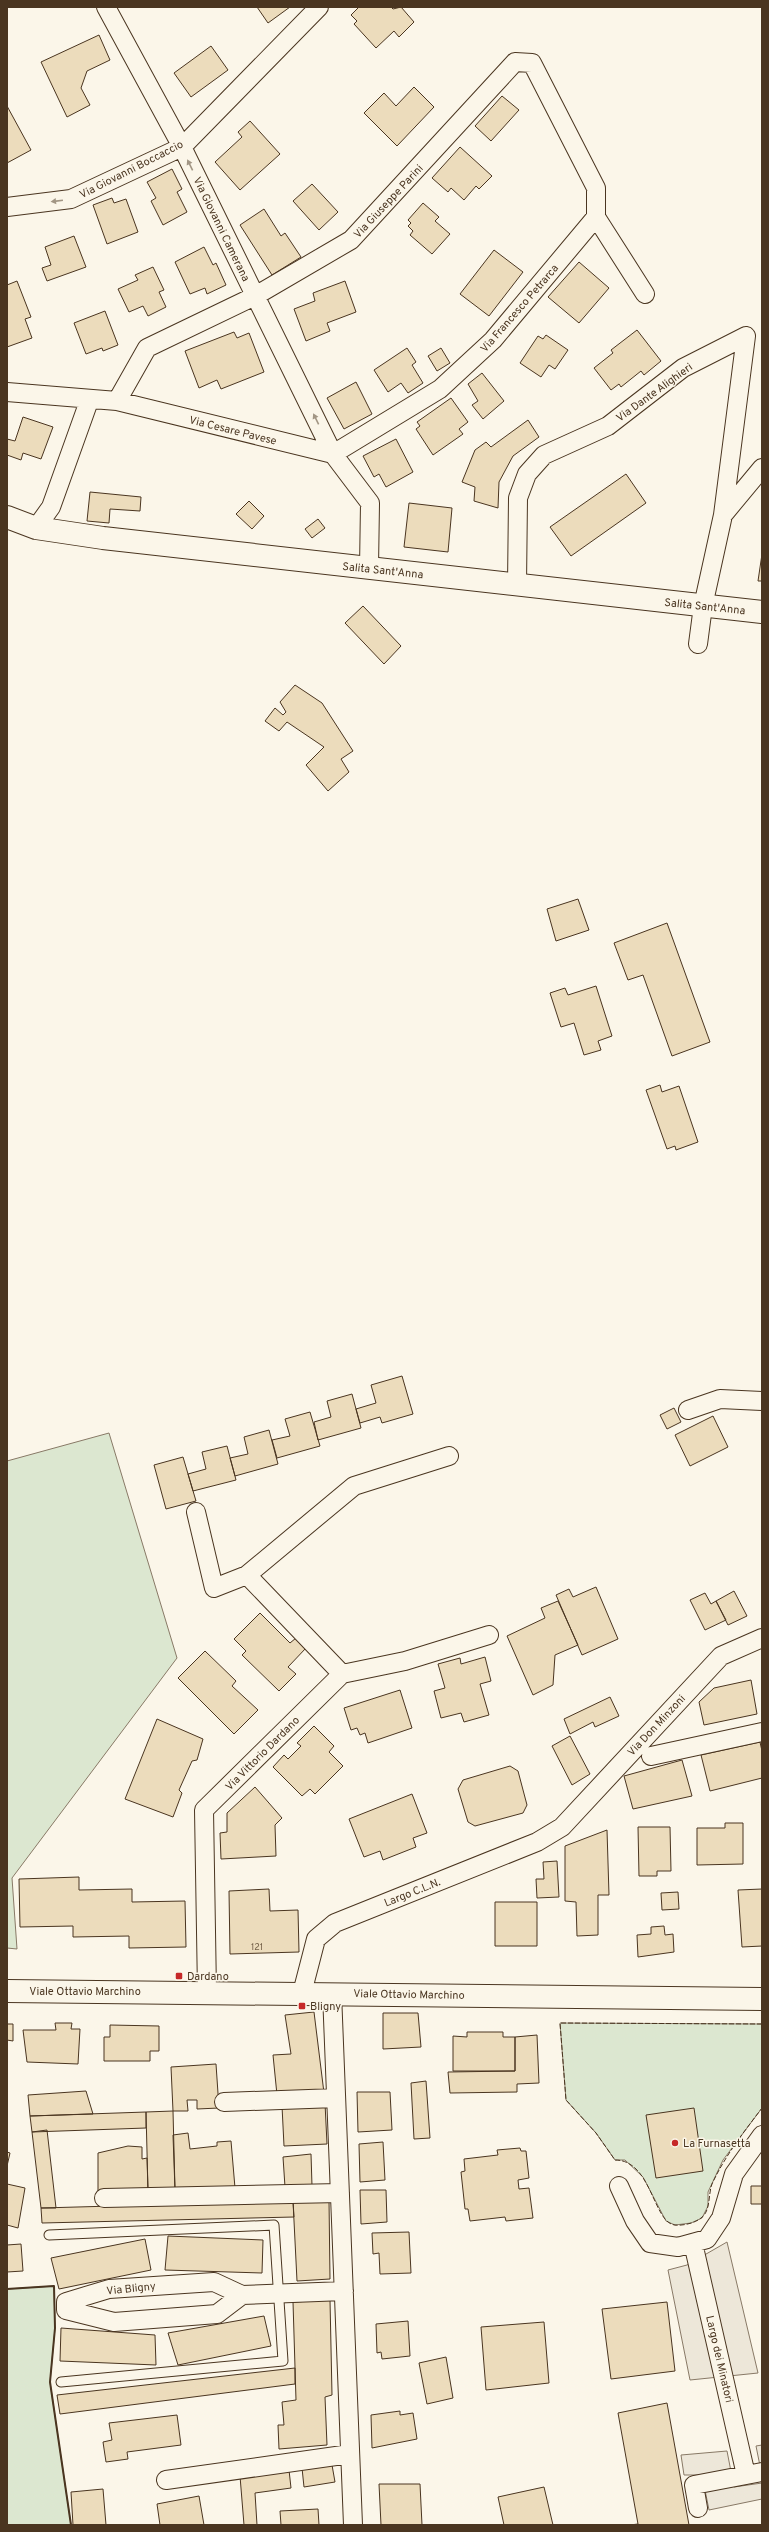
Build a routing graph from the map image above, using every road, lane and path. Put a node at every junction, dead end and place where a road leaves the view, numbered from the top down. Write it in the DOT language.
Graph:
graph roads {
  1 [pos="106,7"];
  2 [pos="319,7"];
  3 [pos="182,146"];
  4 [pos="7,207"];
  5 [pos="596,217"];
  6 [pos="645,294"];
  7 [pos="255,296"];
  8 [pos="7,392"];
  9 [pos="88,401"];
  10 [pos="117,401"];
  11 [pos="333,454"];
  12 [pos="762,468"];
  13 [pos="723,515"];
  14 [pos="7,517"];
  15 [pos="36,528"];
  16 [pos="369,568"];
  17 [pos="517,585"];
  18 [pos="703,606"];
  19 [pos="762,612"];
  20 [pos="698,644"];
  21 [pos="762,1400"];
  22 [pos="688,1410"];
  23 [pos="449,1456"];
  24 [pos="196,1512"];
  25 [pos="248,1575"];
  26 [pos="489,1635"];
  27 [pos="762,1638"];
  28 [pos="342,1674"];
  29 [pos="762,1732"];
  30 [pos="651,1756"];
  31 [pos="562,1827"];
  32 [pos="7,1991"];
  33 [pos="207,1992"];
  34 [pos="302,1993"];
  35 [pos="332,1993"];
  36 [pos="762,1999"];
  37 [pos="336,2098"];
  38 [pos="224,2102"];
  39 [pos="762,2135"];
  40 [pos="619,2186"];
  41 [pos="340,2194"];
  42 [pos="104,2198"];
  43 [pos="49,2235"];
  44 [pos="693,2243"];
  45 [pos="344,2291"];
  46 [pos="279,2293"];
  47 [pos="242,2295"];
  48 [pos="61,2382"];
  49 [pos="350,2454"];
  50 [pos="754,2473"];
  51 [pos="166,2480"];
  52 [pos="698,2508"];
  53 [pos="353,2525"];
  1 -- 3 [label="street, Via Giovanni Camerana"];
  2 -- 3 [label="street, Via Giovanni Boccaccio"];
  3 -- 4 [label="street, Via Giovanni Boccaccio, one-way"];
  7 -- 3 [label="street, Via Giovanni Camerana, one-way"];
  5 -- 6 [label="street"];
  5 -- 7 [label="street, Via Giuseppe Parini"];
  5 -- 11 [label="street, Via Francesco Petrarca"];
  7 -- 10 [label="street, Via Giuseppe Parini"];
  11 -- 7 [label="street, Via Giovanni Camerana, one-way"];
  8 -- 9 [label="street, Via Cesare Pavese"];
  9 -- 10 [label="street, Via Cesare Pavese"];
  9 -- 15 [label="street"];
  10 -- 11 [label="street, Via Cesare Pavese"];
  11 -- 16 [label="street"];
  12 -- 13 [label="street"];
  13 -- 17 [label="street, Via Dante Alighieri"];
  13 -- 18 [label="street"];
  14 -- 15 [label="street, Salita Sant'Anna"];
  15 -- 16 [label="street, Salita Sant'Anna"];
  16 -- 17 [label="street, Salita Sant'Anna"];
  17 -- 18 [label="street, Salita Sant'Anna"];
  18 -- 19 [label="street, Salita Sant'Anna"];
  18 -- 20 [label="street"];
  21 -- 22 [label="street"];
  23 -- 25 [label="street"];
  24 -- 25 [label="street"];
  25 -- 28 [label="street"];
  26 -- 28 [label="street"];
  27 -- 31 [label="street, Via Don Minzoni"];
  28 -- 33 [label="street, Via Vittorio Dardano"];
  29 -- 30 [label="street"];
  31 -- 34 [label="street, Largo C.L.N."];
  32 -- 33 [label="street, Viale Ottavio Marchino"];
  33 -- 34 [label="street, Viale Ottavio Marchino"];
  34 -- 35 [label="street, Viale Ottavio Marchino"];
  35 -- 36 [label="street, Viale Ottavio Marchino"];
  35 -- 37 [label="street"];
  37 -- 38 [label="street"];
  37 -- 41 [label="street"];
  39 -- 44 [label="street"];
  40 -- 44 [label="street"];
  41 -- 42 [label="street"];
  41 -- 45 [label="street"];
  43 -- 46 [label="lane"];
  44 -- 50 [label="street, Largo dei Minatori"];
  45 -- 46 [label="street, Via Bligny"];
  45 -- 49 [label="street"];
  46 -- 47 [label="street, Via Bligny"];
  46 -- 48 [label="lane"];
  47 -- 47 [label="street, Via Bligny"];
  49 -- 51 [label="street"];
  49 -- 53 [label="street"];
  50 -- 52 [label="street"];
}
